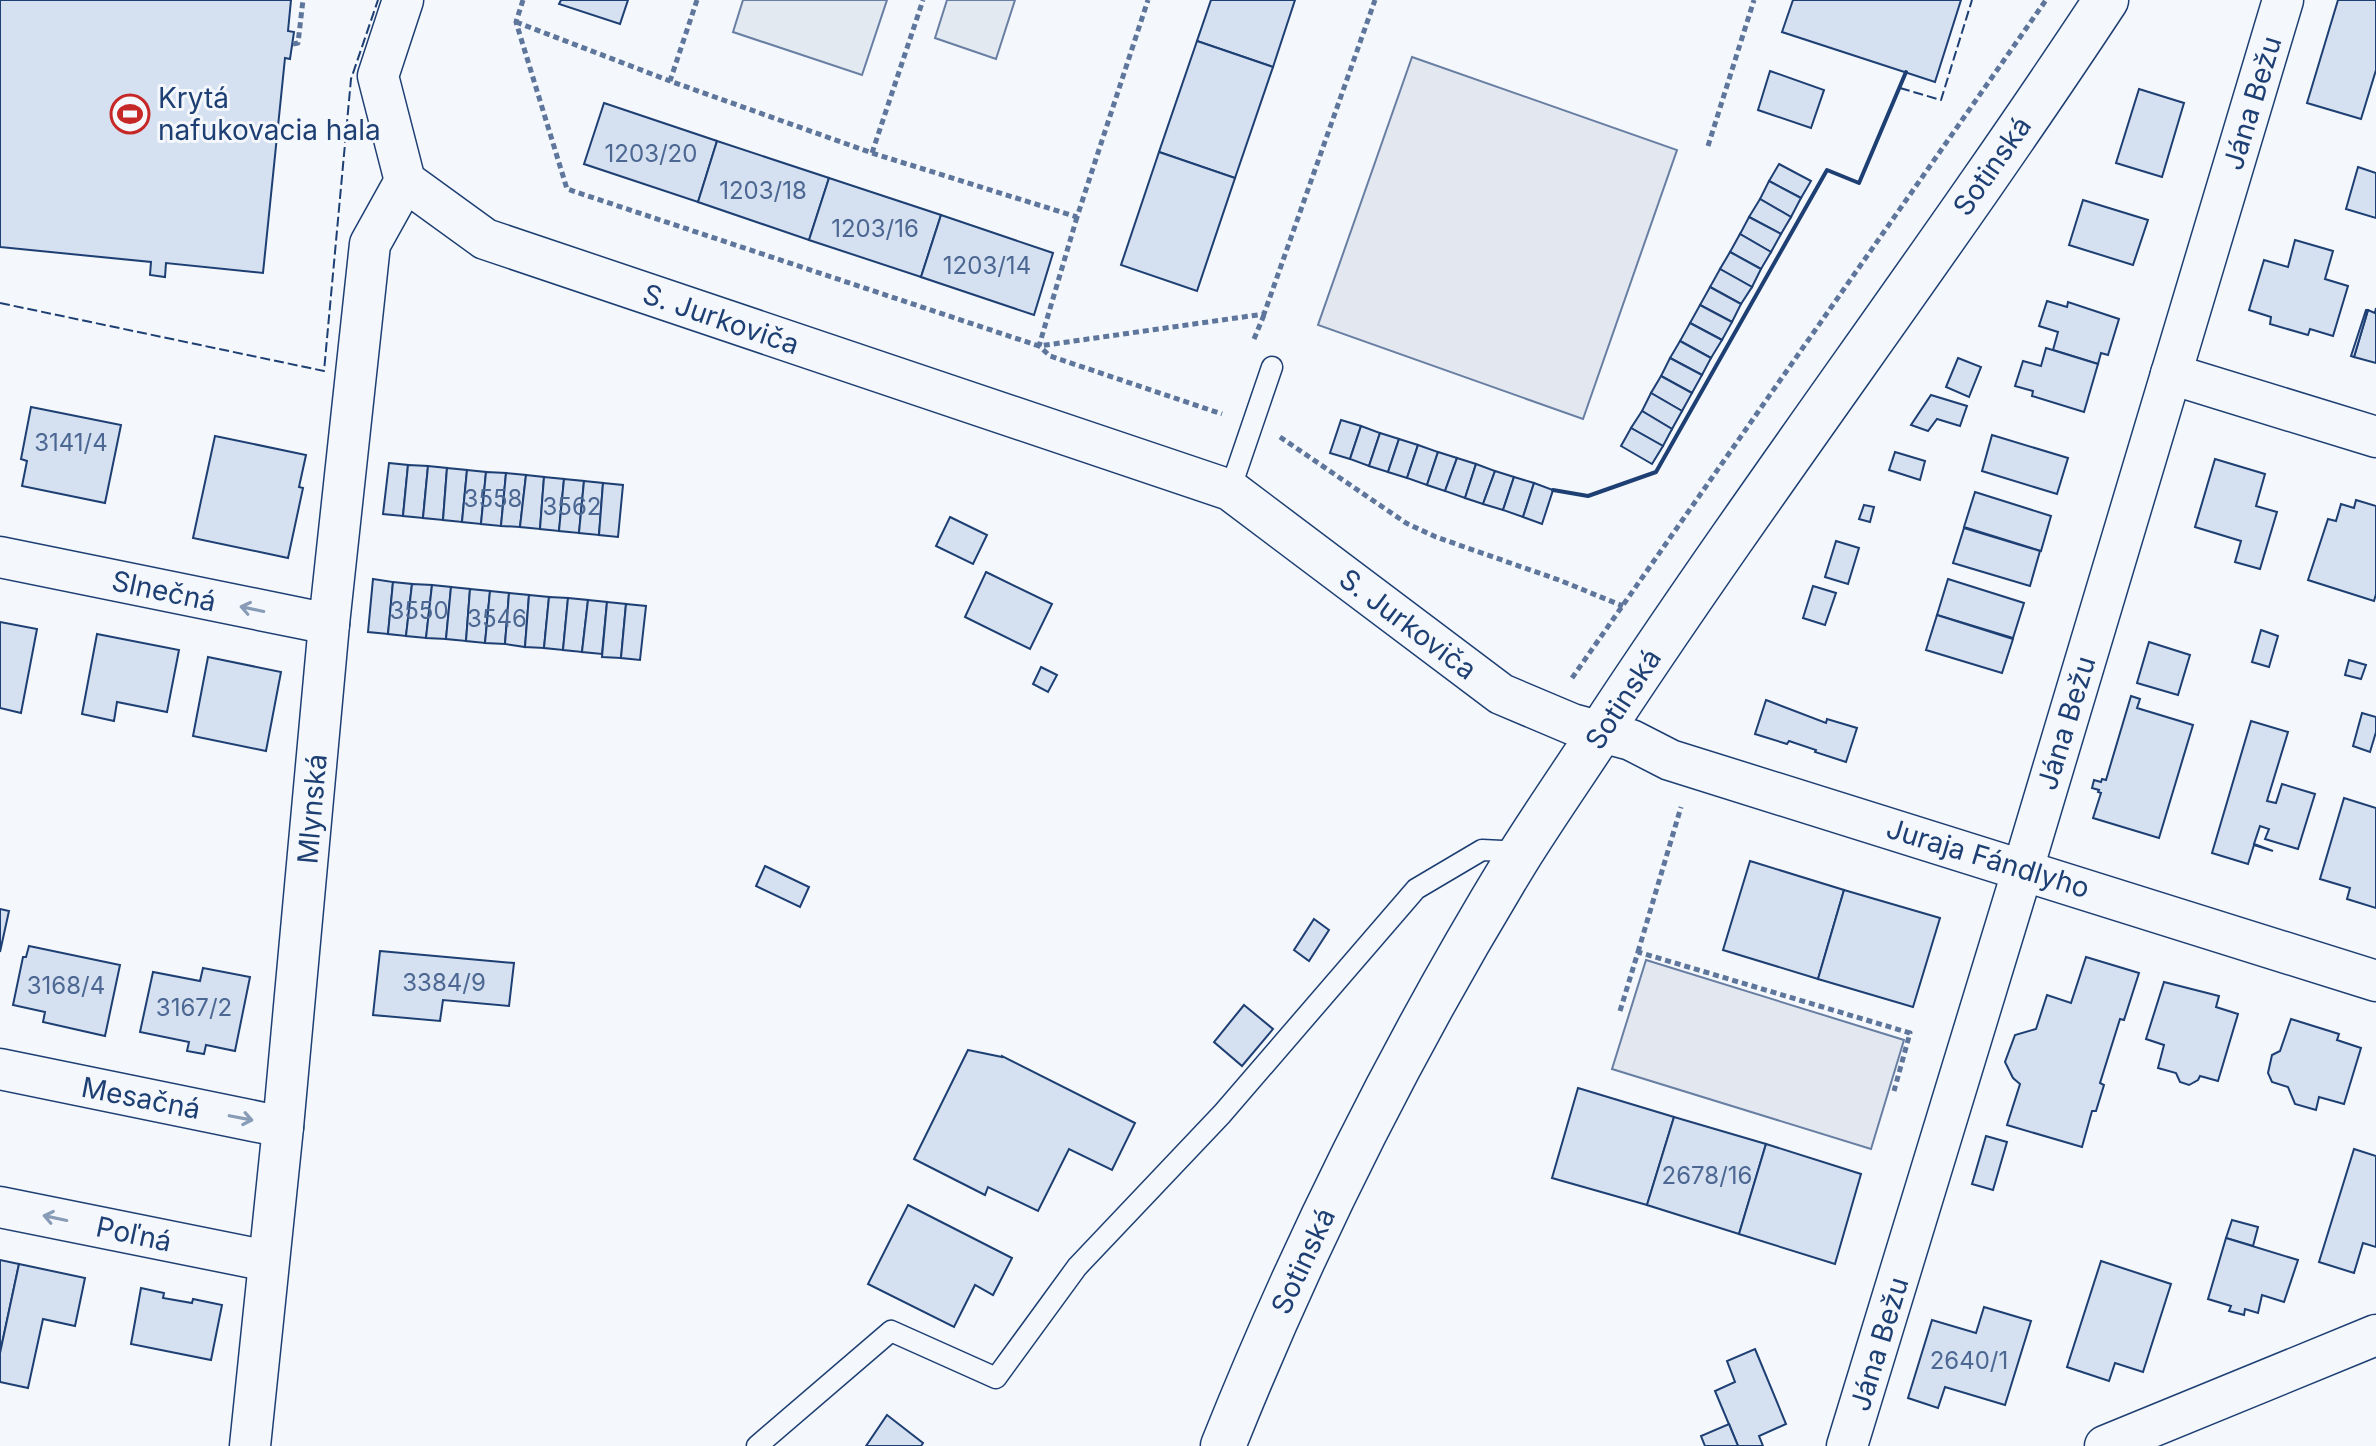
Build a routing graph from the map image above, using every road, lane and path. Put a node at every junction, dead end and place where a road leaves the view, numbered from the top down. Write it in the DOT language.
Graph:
graph roads {
  1 [pos="303,0"];
  2 [pos="403,0"];
  3 [pos="523,0"];
  4 [pos="697,0"];
  5 [pos="923,0"];
  6 [pos="1148,0"];
  7 [pos="1375,0"];
  8 [pos="1754,0"];
  9 [pos="2046,0"];
  10 [pos="2106,0"];
  11 [pos="2283,0"];
  12 [pos="516,22"];
  13 [pos="293,44"];
  14 [pos="670,81"];
  15 [pos="1708,146"];
  16 [pos="872,153"];
  17 [pos="405,181"];
  18 [pos="1077,217"];
  19 [pos="1039,346"];
  20 [pos="1272,367"];
  21 [pos="2171,374"];
  22 [pos="1252,426"];
  23 [pos="2376,437"];
  24 [pos="1230,490"];
  25 [pos="0,557"];
  26 [pos="1622,605"];
  27 [pos="329,624"];
  28 [pos="1552,717"];
  29 [pos="1601,731"];
  30 [pos="1683,802"];
  31 [pos="1518,858"];
  32 [pos="2023,869"];
  33 [pos="1638,952"];
  34 [pos="2376,981"];
  35 [pos="1620,1011"];
  36 [pos="0,1069"];
  37 [pos="1894,1091"];
  38 [pos="283,1127"];
  39 [pos="0,1207"];
  40 [pos="268,1261"];
  41 [pos="2376,1335"];
  42 [pos="250,1446"];
  43 [pos="757,1446"];
  44 [pos="1223,1446"];
  45 [pos="1847,1446"];
  46 [pos="2105,1446"];
  1 -- 13 [label="path"];
  2 -- 17 [label="street"];
  3 -- 12 [label="path"];
  4 -- 14 [label="path"];
  5 -- 16 [label="path"];
  6 -- 18 [label="path"];
  7 -- 19 [label="path"];
  8 -- 15 [label="path"];
  9 -- 26 [label="path"];
  10 -- 29 [label="main road, Sotinská"];
  11 -- 21 [label="street, Jána Bežu"];
  12 -- 14 [label="path"];
  12 -- 19 [label="path"];
  14 -- 16 [label="path"];
  16 -- 18 [label="path"];
  17 -- 24 [label="street, S. Jurkoviča"];
  17 -- 27 [label="street, Mlynská"];
  18 -- 19 [label="path"];
  19 -- 22 [label="path"];
  20 -- 22 [label="lane"];
  21 -- 23 [label="street"];
  21 -- 32 [label="street, Jána Bežu"];
  22 -- 24 [label="lane"];
  22 -- 26 [label="path"];
  24 -- 28 [label="street, S. Jurkoviča"];
  27 -- 25 [label="street, Slnečná, one-way"];
  26 -- 28 [label="path"];
  27 -- 38 [label="street, Mlynská"];
  28 -- 29 [label="street, S. Jurkoviča"];
  29 -- 31 [label="main road, Sotinská"];
  29 -- 32 [label="street, Juraja Fándlyho"];
  30 -- 33 [label="path"];
  31 -- 43 [label="lane"];
  31 -- 44 [label="main road, Sotinská"];
  32 -- 34 [label="street, Juraja Fándlyho"];
  32 -- 45 [label="street, Jána Bežu"];
  33 -- 35 [label="path"];
  33 -- 37 [label="path"];
  36 -- 38 [label="street, Mesačná, one-way"];
  38 -- 40 [label="street, Mlynská"];
  40 -- 39 [label="street, Poľná, one-way"];
  40 -- 42 [label="street, Mlynská"];
  41 -- 46 [label="street"];
}
